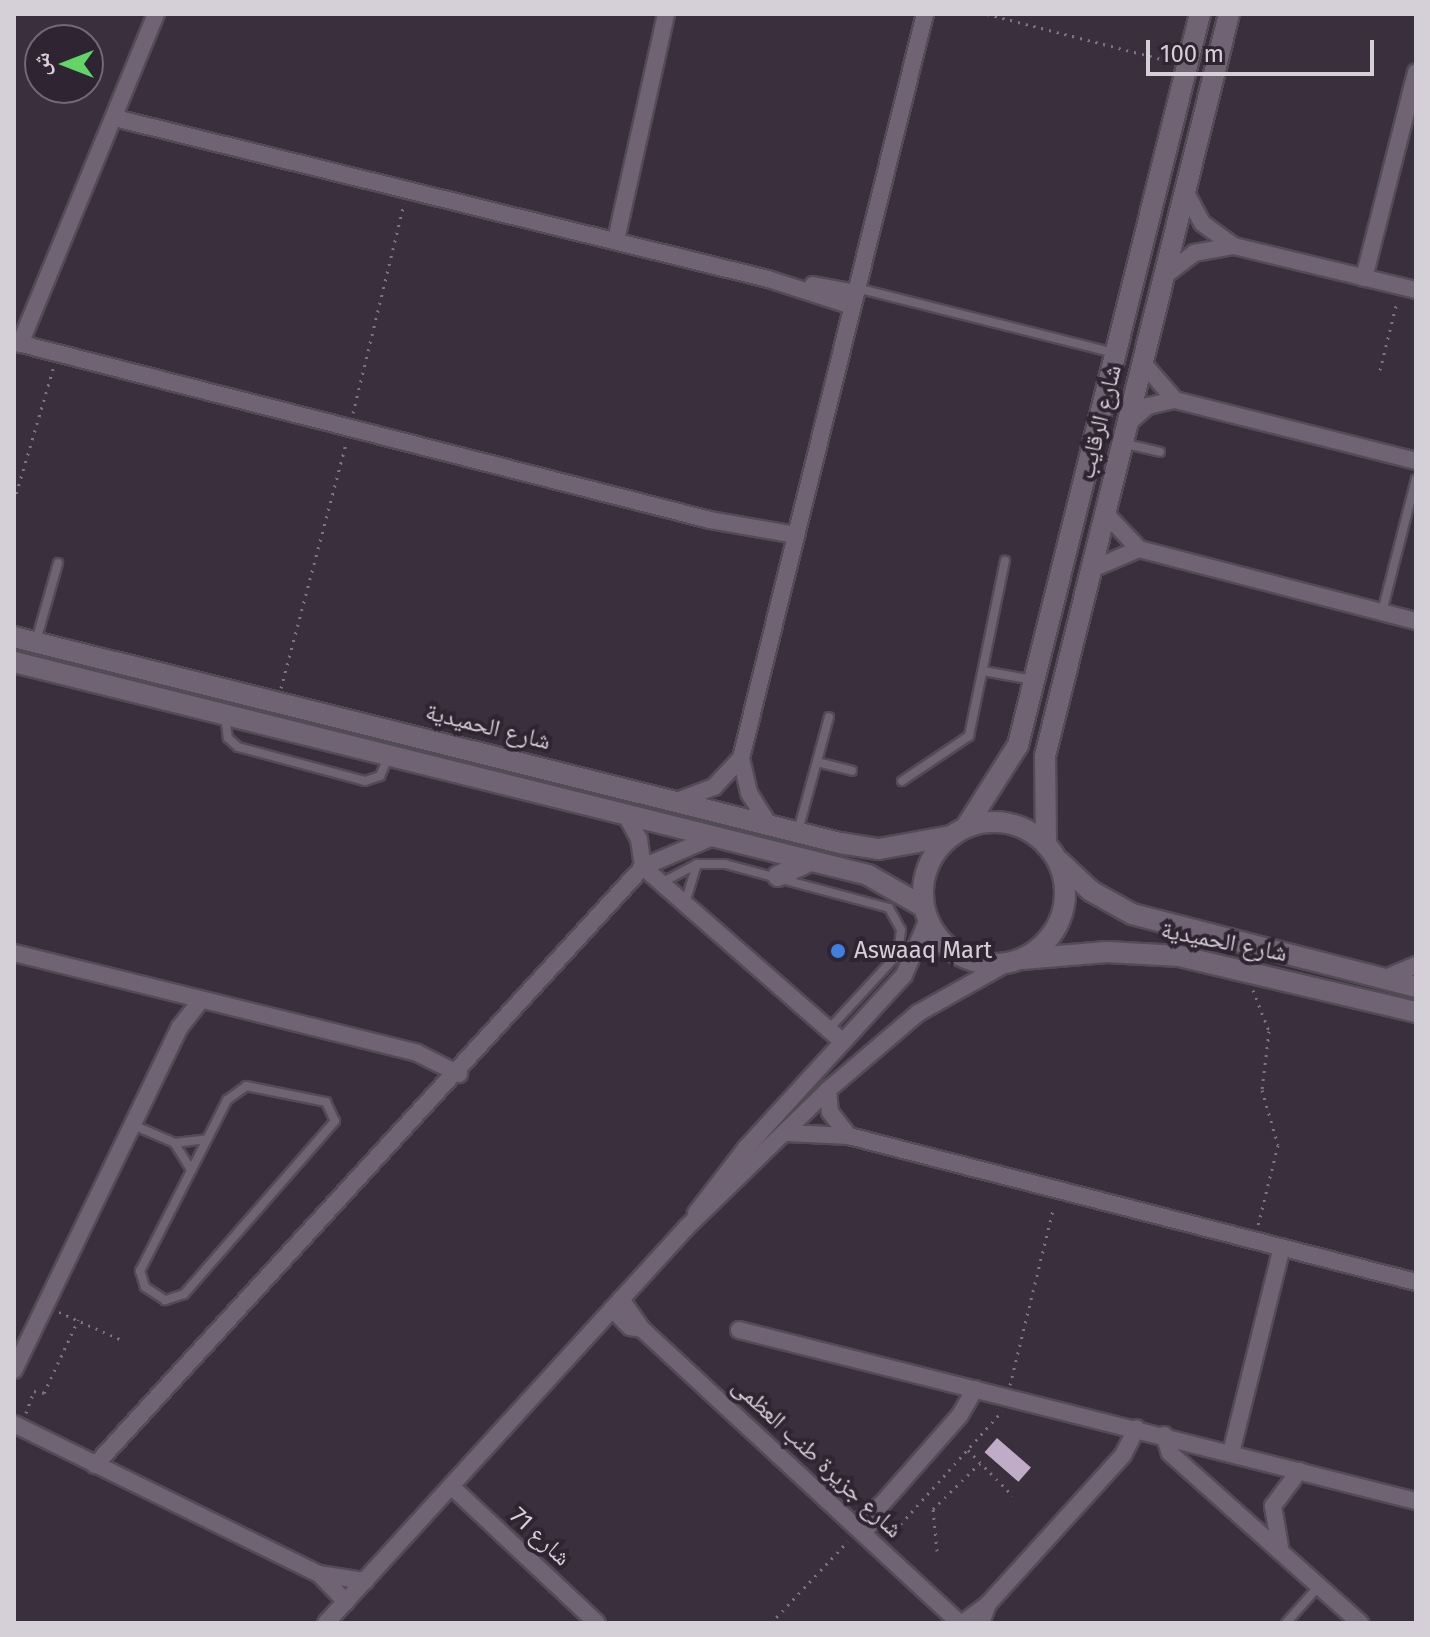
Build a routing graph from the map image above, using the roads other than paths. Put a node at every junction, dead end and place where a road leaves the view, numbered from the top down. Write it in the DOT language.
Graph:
graph roads {
  1 [pos="156,14"];
  2 [pos="666,14"];
  3 [pos="925,14"];
  4 [pos="1200,14"];
  5 [pos="1229,14"];
  6 [pos="1416,72"];
  7 [pos="1414,93"];
  8 [pos="117,112"];
  9 [pos="1184,189"];
  10 [pos="610,239"];
  11 [pos="1234,246"];
  12 [pos="1364,278"];
  13 [pos="1161,279"];
  14 [pos="1408,288"];
  15 [pos="855,296"];
  16 [pos="21,344"];
  17 [pos="1115,353"];
  18 [pos="1142,362"];
  19 [pos="1175,400"];
  20 [pos="1124,434"];
  21 [pos="1160,452"];
  22 [pos="1416,461"];
  23 [pos="1416,479"];
  24 [pos="1104,512"];
  25 [pos="794,541"];
  26 [pos="1139,549"];
  27 [pos="1005,561"];
  28 [pos="58,563"];
  29 [pos="1090,570"];
  30 [pos="1382,612"];
  31 [pos="1416,621"];
  32 [pos="14,637"];
  33 [pos="36,642"];
  34 [pos="14,662"];
  35 [pos="983,671"];
  36 [pos="1034,680"];
  37 [pos="225,715"];
  38 [pos="829,717"];
  39 [pos="389,756"];
  40 [pos="741,758"];
  41 [pos="817,762"];
  42 [pos="852,771"];
  43 [pos="902,781"];
  44 [pos="677,801"];
  45 [pos="626,815"];
  46 [pos="768,824"];
  47 [pos="798,832"];
  48 [pos="959,832"];
  49 [pos="713,837"];
  50 [pos="1050,850"];
  51 [pos="810,861"];
  52 [pos="697,864"];
  53 [pos="643,867"];
  54 [pos="778,876"];
  55 [pos="661,883"];
  56 [pos="685,904"];
  57 [pos="926,913"];
  58 [pos="14,953"];
  59 [pos="1013,961"];
  60 [pos="1416,965"];
  61 [pos="1383,979"];
  62 [pos="1416,987"];
  63 [pos="193,1000"];
  64 [pos="1416,1012"];
  65 [pos="829,1030"];
  66 [pos="842,1041"];
  67 [pos="459,1074"];
  68 [pos="828,1090"];
  69 [pos="133,1125"];
  70 [pos="787,1133"];
  71 [pos="849,1136"];
  72 [pos="207,1139"];
  73 [pos="175,1143"];
  74 [pos="191,1170"];
  75 [pos="686,1228"];
  76 [pos="1282,1247"];
  77 [pos="1416,1282"];
  78 [pos="617,1304"];
  79 [pos="739,1330"];
  80 [pos="14,1370"];
  81 [pos="975,1389"];
  82 [pos="17,1426"];
  83 [pos="1137,1428"];
  84 [pos="1164,1435"];
  85 [pos="1231,1453"];
  86 [pos="101,1469"];
  87 [pos="1299,1471"];
  88 [pos="451,1486"];
  89 [pos="1416,1501"];
  90 [pos="859,1529"];
  91 [pos="1285,1556"];
  92 [pos="319,1574"];
  93 [pos="365,1581"];
  94 [pos="1319,1586"];
  95 [pos="346,1602"];
  96 [pos="988,1604"];
  97 [pos="326,1623"];
  98 [pos="597,1623"];
  99 [pos="962,1623"];
  100 [pos="981,1623"];
  101 [pos="1286,1623"];
  102 [pos="1360,1623"];
  1 -- 8 [label="street"];
  2 -- 10 [label="street"];
  3 -- 15 [label="street"];
  4 -- 17 [label="street, شارع الرقايب"];
  5 -- 9 [label="street, شارع الرقايب"];
  6 -- 7 [label="street"];
  7 -- 12 [label="street"];
  8 -- 10 [label="street"];
  8 -- 16 [label="street"];
  9 -- 11 [label="street"];
  9 -- 13 [label="street, شارع الرقايب"];
  10 -- 15 [label="street"];
  11 -- 12 [label="street"];
  11 -- 13 [label="street"];
  12 -- 14 [label="street"];
  13 -- 18 [label="street, شارع الرقايب"];
  15 -- 17 [label="lane"];
  15 -- 25 [label="street"];
  16 -- 25 [label="street"];
  17 -- 36 [label="street, شارع الرقايب"];
  18 -- 19 [label="street"];
  18 -- 20 [label="street, شارع الرقايب"];
  19 -- 20 [label="street"];
  19 -- 22 [label="street"];
  20 -- 21 [label="lane"];
  20 -- 24 [label="street, شارع الرقايب"];
  23 -- 30 [label="lane"];
  24 -- 26 [label="street"];
  24 -- 29 [label="street, شارع الرقايب"];
  25 -- 40 [label="street"];
  26 -- 29 [label="street"];
  26 -- 30 [label="street"];
  27 -- 35 [label="lane"];
  28 -- 33 [label="lane"];
  29 -- 50 [label="street, شارع الرقايب"];
  30 -- 31 [label="street"];
  32 -- 33 [label="street, شارع الحميدية"];
  33 -- 44 [label="street, شارع الحميدية"];
  34 -- 37 [label="street"];
  35 -- 36 [label="lane"];
  35 -- 43 [label="lane"];
  36 -- 48 [label="street, شارع الرقايب"];
  37 -- 39 [label="street"];
  37 -- 39 [label="lane"];
  38 -- 41 [label="lane"];
  39 -- 45 [label="street"];
  40 -- 44 [label="street"];
  40 -- 46 [label="street"];
  41 -- 42 [label="lane"];
  41 -- 47 [label="lane"];
  44 -- 46 [label="street, شارع الحميدية"];
  45 -- 49 [label="street"];
  45 -- 53 [label="street"];
  46 -- 47 [label="street, شارع الحميدية"];
  47 -- 48 [label="street, شارع الحميدية"];
  48 -- 50 [label="street"];
  48 -- 57 [label="street"];
  49 -- 51 [label="street"];
  49 -- 53 [label="street"];
  50 -- 59 [label="street"];
  50 -- 61 [label="street, شارع الحميدية"];
  51 -- 54 [label="street"];
  51 -- 57 [label="street"];
  52 -- 54 [label="lane"];
  52 -- 55 [label="lane"];
  52 -- 56 [label="lane"];
  53 -- 55 [label="street"];
  53 -- 67 [label="street"];
  54 -- 65 [label="lane"];
  55 -- 56 [label="street"];
  56 -- 65 [label="street"];
  57 -- 59 [label="street"];
  57 -- 66 [label="street"];
  58 -- 63 [label="street"];
  59 -- 64 [label="street, شارع الحميدية"];
  59 -- 68 [label="street"];
  60 -- 61 [label="street"];
  61 -- 62 [label="street, شارع الحميدية"];
  63 -- 67 [label="street"];
  63 -- 69 [label="street"];
  65 -- 66 [label="street"];
  66 -- 75 [label="street"];
  67 -- 86 [label="street"];
  68 -- 70 [label="street"];
  68 -- 71 [label="street"];
  69 -- 73 [label="lane"];
  69 -- 80 [label="street"];
  70 -- 71 [label="street"];
  70 -- 75 [label="street"];
  71 -- 76 [label="street"];
  72 -- 73 [label="lane"];
  72 -- 74 [label="lane"];
  72 -- 74 [label="lane"];
  73 -- 74 [label="lane"];
  75 -- 78 [label="street"];
  76 -- 77 [label="street"];
  76 -- 85 [label="street"];
  78 -- 88 [label="street"];
  78 -- 90 [label="street, شارع جزيرة طنب العظمى"];
  79 -- 81 [label="street"];
  81 -- 83 [label="street"];
  81 -- 90 [label="street"];
  82 -- 86 [label="street"];
  83 -- 84 [label="street"];
  83 -- 96 [label="street"];
  84 -- 85 [label="street"];
  84 -- 91 [label="street"];
  85 -- 87 [label="street"];
  86 -- 92 [label="street"];
  87 -- 89 [label="street"];
  87 -- 91 [label="street"];
  88 -- 93 [label="street"];
  88 -- 98 [label="street, شارع 71"];
  90 -- 99 [label="street, شارع جزيرة طنب العظمى"];
  91 -- 94 [label="street"];
  92 -- 93 [label="street"];
  92 -- 95 [label="street"];
  93 -- 95 [label="street"];
  94 -- 101 [label="lane"];
  94 -- 102 [label="street"];
  95 -- 97 [label="street"];
  96 -- 99 [label="street"];
  96 -- 100 [label="street"];
}
